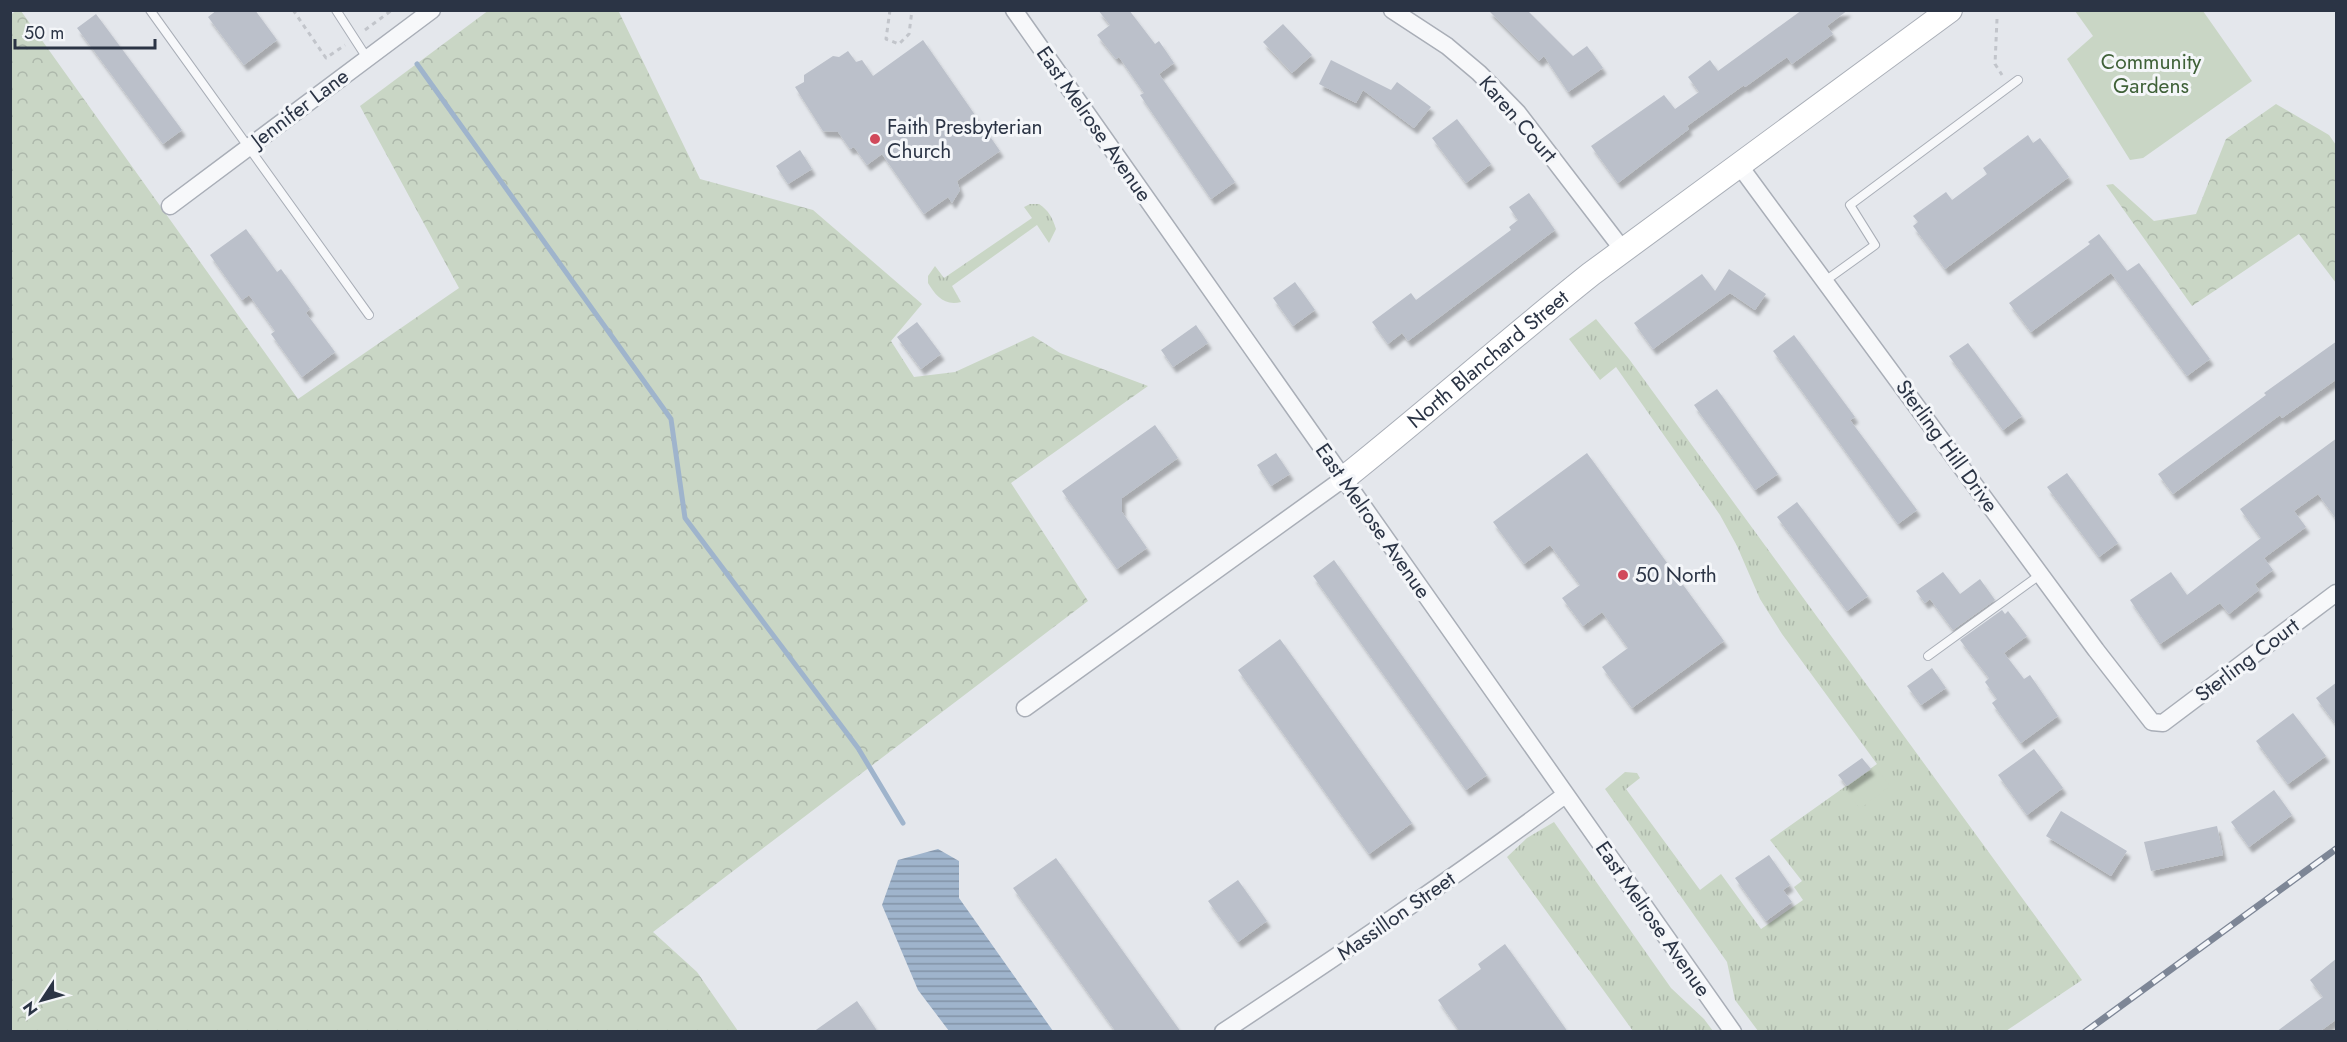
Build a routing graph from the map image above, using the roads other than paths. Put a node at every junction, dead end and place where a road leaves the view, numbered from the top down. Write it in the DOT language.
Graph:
graph roads {
  1 [pos="150,10"];
  2 [pos="336,10"];
  3 [pos="432,10"];
  4 [pos="1014,10"];
  5 [pos="1392,10"];
  6 [pos="1935,15"];
  7 [pos="367,58"];
  8 [pos="2018,80"];
  9 [pos="248,147"];
  10 [pos="1739,165"];
  11 [pos="170,206"];
  12 [pos="1623,250"];
  13 [pos="1825,281"];
  14 [pos="369,315"];
  15 [pos="1343,479"];
  16 [pos="2041,574"];
  17 [pos="2337,593"];
  18 [pos="1928,656"];
  19 [pos="1026,708"];
  20 [pos="2157,724"];
  21 [pos="1565,795"];
  22 [pos="1223,1032"];
  23 [pos="1733,1032"];
  1 -- 9 [label="lane"];
  2 -- 7 [label="lane"];
  3 -- 7 [label="street, Jennifer Lane"];
  4 -- 15 [label="street, East Melrose Avenue"];
  5 -- 12 [label="street, Karen Court"];
  6 -- 10 [label="street, North Blanchard Street"];
  7 -- 9 [label="street, Jennifer Lane"];
  8 -- 13 [label="lane"];
  9 -- 11 [label="street, Jennifer Lane"];
  9 -- 14 [label="lane"];
  10 -- 12 [label="street, North Blanchard Street"];
  10 -- 13 [label="street, Sterling Hill Drive"];
  12 -- 15 [label="street, North Blanchard Street"];
  13 -- 16 [label="street, Sterling Hill Drive"];
  15 -- 19 [label="street, North Blanchard Street"];
  15 -- 21 [label="street, East Melrose Avenue"];
  16 -- 18 [label="lane"];
  16 -- 20 [label="street, Sterling Hill Drive"];
  17 -- 20 [label="street, Sterling Court"];
  21 -- 22 [label="street, Massillon Street"];
  21 -- 23 [label="street, East Melrose Avenue"];
}
